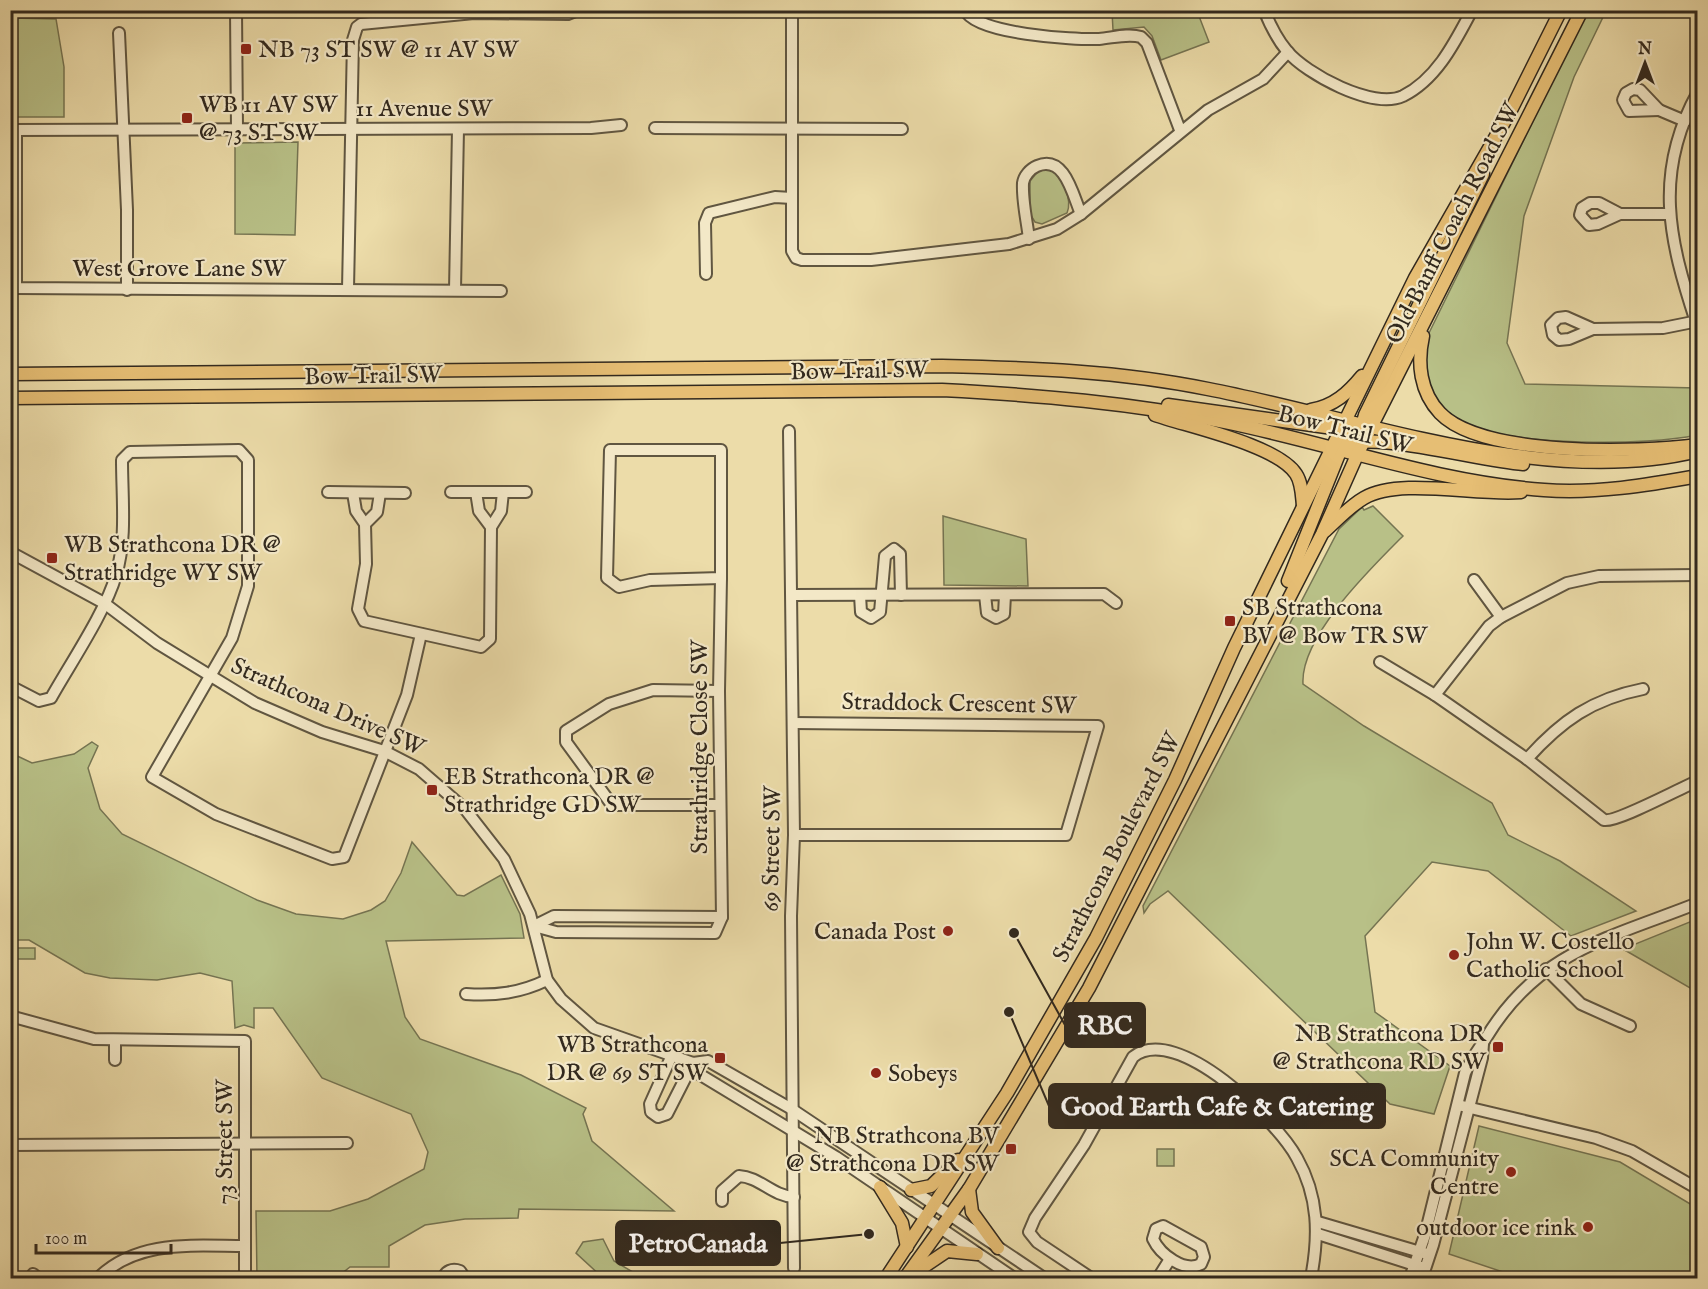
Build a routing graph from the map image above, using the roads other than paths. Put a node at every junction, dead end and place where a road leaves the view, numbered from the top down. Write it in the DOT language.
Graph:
graph roads {
  1 [pos="236,10"];
  2 [pos="578,10"];
  3 [pos="792,10"];
  4 [pos="965,10"];
  5 [pos="1264,10"];
  6 [pos="1472,10"];
  7 [pos="1561,10"];
  8 [pos="1582,10"];
  9 [pos="429,14"];
  10 [pos="118,33"];
  11 [pos="1288,52"];
  12 [pos="1698,92"];
  13 [pos="1511,110"];
  14 [pos="1659,110"];
  15 [pos="1684,120"];
  16 [pos="621,125"];
  17 [pos="655,128"];
  18 [pos="121,129"];
  19 [pos="237,129"];
  20 [pos="353,129"];
  21 [pos="458,129"];
  22 [pos="902,129"];
  23 [pos="13,130"];
  24 [pos="792,130"];
  25 [pos="1180,130"];
  26 [pos="792,198"];
  27 [pos="1081,214"];
  28 [pos="1620,214"];
  29 [pos="1669,214"];
  30 [pos="1029,239"];
  31 [pos="706,274"];
  32 [pos="348,289"];
  33 [pos="127,290"];
  34 [pos="455,290"];
  35 [pos="501,291"];
  36 [pos="1428,315"];
  37 [pos="1697,322"];
  38 [pos="1593,329"];
  39 [pos="1373,363"];
  40 [pos="10,374"];
  41 [pos="10,398"];
  42 [pos="1131,406"];
  43 [pos="1305,411"];
  44 [pos="789,431"];
  45 [pos="1352,436"];
  46 [pos="1698,445"];
  47 [pos="1698,452"];
  48 [pos="1589,462"];
  49 [pos="1698,476"];
  50 [pos="1546,490"];
  51 [pos="328,492"];
  52 [pos="451,492"];
  53 [pos="476,492"];
  54 [pos="503,492"];
  55 [pos="526,492"];
  56 [pos="353,493"];
  57 [pos="380,493"];
  58 [pos="405,493"];
  59 [pos="1303,506"];
  60 [pos="366,524"];
  61 [pos="491,527"];
  62 [pos="1322,534"];
  63 [pos="10,552"];
  64 [pos="1698,575"];
  65 [pos="721,578"];
  66 [pos="1474,580"];
  67 [pos="792,595"];
  68 [pos="860,595"];
  69 [pos="882,595"];
  70 [pos="902,595"];
  71 [pos="985,595"];
  72 [pos="1005,595"];
  73 [pos="104,603"];
  74 [pos="1116,603"];
  75 [pos="1501,617"];
  76 [pos="421,634"];
  77 [pos="1266,638"];
  78 [pos="1380,662"];
  79 [pos="210,676"];
  80 [pos="10,686"];
  81 [pos="1643,689"];
  82 [pos="719,691"];
  83 [pos="1435,695"];
  84 [pos="794,723"];
  85 [pos="384,751"];
  86 [pos="1527,759"];
  87 [pos="1698,781"];
  88 [pos="719,805"];
  89 [pos="794,834"];
  90 [pos="1698,903"];
  91 [pos="722,917"];
  92 [pos="534,926"];
  93 [pos="1546,969"];
  94 [pos="547,980"];
  95 [pos="466,994"];
  96 [pos="10,1016"];
  97 [pos="1630,1026"];
  98 [pos="115,1041"];
  99 [pos="672,1055"];
  100 [pos="115,1060"];
  101 [pos="693,1063"];
  102 [pos="1463,1106"];
  103 [pos="790,1108"];
  104 [pos="794,1132"];
  105 [pos="975,1142"];
  106 [pos="347,1143"];
  107 [pos="245,1144"];
  108 [pos="10,1145"];
  109 [pos="880,1187"];
  110 [pos="969,1189"];
  111 [pos="1698,1189"];
  112 [pos="911,1190"];
  113 [pos="794,1197"];
  114 [pos="722,1201"];
  115 [pos="935,1206"];
  116 [pos="948,1215"];
  117 [pos="926,1218"];
  118 [pos="1318,1222"];
  119 [pos="940,1228"];
  120 [pos="1318,1234"];
  121 [pos="245,1246"];
  122 [pos="907,1247"];
  123 [pos="998,1248"];
  124 [pos="1425,1253"];
  125 [pos="977,1254"];
  126 [pos="1170,1259"];
  127 [pos="1415,1265"];
  128 [pos="794,1268"];
  129 [pos="1424,1274"];
  130 [pos="98,1278"];
  131 [pos="245,1278"];
  132 [pos="443,1278"];
  133 [pos="465,1278"];
  134 [pos="886,1278"];
  135 [pos="906,1278"];
  136 [pos="1014,1278"];
  137 [pos="1044,1278"];
  138 [pos="1091,1278"];
  139 [pos="1158,1278"];
  140 [pos="1311,1278"];
  141 [pos="1410,1278"];
  1 -- 19 [label="street"];
  2 -- 9 [label="street"];
  3 -- 24 [label="street"];
  4 -- 25 [label="street"];
  5 -- 11 [label="street"];
  6 -- 11 [label="street"];
  7 -- 13 [label="main road, Old Banff Coach Road SW"];
  8 -- 36 [label="main road, Old Banff Coach Road SW"];
  9 -- 20 [label="street"];
  10 -- 18 [label="street"];
  11 -- 25 [label="street"];
  12 -- 15 [label="street"];
  13 -- 39 [label="main road, Old Banff Coach Road SW"];
  13 -- 45 [label="main road"];
  14 -- 15 [label="street"];
  15 -- 29 [label="street"];
  16 -- 21 [label="street, 11 Avenue SW"];
  17 -- 24 [label="street"];
  18 -- 19 [label="street, 11 Avenue SW"];
  18 -- 23 [label="street, 11 Avenue SW"];
  18 -- 33 [label="street"];
  19 -- 20 [label="street, 11 Avenue SW"];
  20 -- 21 [label="street, 11 Avenue SW"];
  20 -- 32 [label="street"];
  21 -- 34 [label="street"];
  22 -- 24 [label="street"];
  23 -- 33 [label="street, West Grove Lane SW"];
  24 -- 26 [label="street"];
  25 -- 27 [label="street"];
  26 -- 30 [label="street"];
  26 -- 31 [label="street"];
  27 -- 30 [label="street"];
  27 -- 30 [label="street"];
  28 -- 29 [label="street"];
  29 -- 37 [label="street"];
  32 -- 33 [label="street, West Grove Lane SW"];
  32 -- 34 [label="street, West Grove Lane SW"];
  34 -- 35 [label="street, West Grove Lane SW"];
  36 -- 45 [label="main road, Old Banff Coach Road SW"];
  36 -- 46 [label="main road"];
  37 -- 38 [label="street"];
  39 -- 43 [label="main road"];
  39 -- 45 [label="main road, Old Banff Coach Road SW"];
  40 -- 43 [label="main road, Bow Trail SW"];
  41 -- 42 [label="main road, Bow Trail SW"];
  42 -- 45 [label="main road, Bow Trail SW"];
  42 -- 45 [label="main road"];
  42 -- 59 [label="main road"];
  43 -- 45 [label="main road, Bow Trail SW"];
  44 -- 67 [label="street, 69 Street SW"];
  45 -- 48 [label="main road, Bow Trail SW"];
  45 -- 48 [label="main road"];
  45 -- 50 [label="main road, Bow Trail SW"];
  45 -- 59 [label="main road, Strathcona Boulevard SW"];
  45 -- 62 [label="main road, Strathcona Boulevard SW"];
  45 -- 77 [label="main road"];
  47 -- 48 [label="main road, Bow Trail SW"];
  49 -- 50 [label="main road, Bow Trail SW"];
  50 -- 62 [label="main road"];
  51 -- 56 [label="street"];
  52 -- 53 [label="street"];
  53 -- 54 [label="street"];
  53 -- 61 [label="street"];
  54 -- 55 [label="street"];
  54 -- 61 [label="street"];
  56 -- 57 [label="street"];
  56 -- 60 [label="street"];
  57 -- 58 [label="street"];
  57 -- 60 [label="street"];
  59 -- 105 [label="main road, Strathcona Boulevard SW"];
  60 -- 76 [label="street"];
  61 -- 76 [label="street"];
  62 -- 77 [label="main road, Strathcona Boulevard SW"];
  63 -- 73 [label="street, Strathcona Drive SW"];
  64 -- 75 [label="street"];
  65 -- 65 [label="street, Strathridge Close SW"];
  65 -- 82 [label="street, Strathridge Close SW"];
  66 -- 75 [label="street"];
  67 -- 68 [label="street"];
  67 -- 84 [label="street, 69 Street SW"];
  68 -- 69 [label="street"];
  68 -- 69 [label="street"];
  69 -- 70 [label="street"];
  69 -- 70 [label="street"];
  70 -- 71 [label="street"];
  71 -- 72 [label="street"];
  71 -- 72 [label="street"];
  72 -- 74 [label="street"];
  73 -- 79 [label="street, Strathcona Drive SW"];
  73 -- 79 [label="street"];
  73 -- 80 [label="street"];
  75 -- 83 [label="street"];
  76 -- 85 [label="street"];
  77 -- 110 [label="main road, Strathcona Boulevard SW"];
  78 -- 83 [label="street"];
  79 -- 85 [label="street, Strathcona Drive SW"];
  79 -- 85 [label="street"];
  81 -- 86 [label="street"];
  82 -- 88 [label="street, Strathridge Close SW"];
  82 -- 88 [label="street"];
  83 -- 86 [label="street"];
  84 -- 89 [label="street, 69 Street SW"];
  84 -- 89 [label="street, Straddock Crescent SW"];
  85 -- 92 [label="street, Strathcona Drive SW"];
  86 -- 87 [label="street"];
  88 -- 91 [label="street, Strathridge Close SW"];
  89 -- 103 [label="street, 69 Street SW"];
  90 -- 93 [label="street"];
  91 -- 92 [label="street"];
  91 -- 92 [label="street"];
  92 -- 94 [label="street, Strathcona Drive SW"];
  93 -- 97 [label="street"];
  93 -- 102 [label="street"];
  94 -- 95 [label="street"];
  94 -- 99 [label="street, Strathcona Drive SW"];
  96 -- 98 [label="street"];
  98 -- 100 [label="street"];
  98 -- 107 [label="street, 73 Street SW"];
  99 -- 101 [label="street, Strathcona Drive SW"];
  99 -- 101 [label="street"];
  101 -- 103 [label="street, Strathcona Drive SW"];
  101 -- 104 [label="street, Strathcona Drive SW"];
  102 -- 111 [label="street"];
  102 -- 124 [label="street"];
  103 -- 104 [label="street, 69 Street SW"];
  103 -- 112 [label="street, Strathcona Drive SW"];
  104 -- 109 [label="street, Strathcona Drive SW"];
  104 -- 113 [label="street, 69 Street SW"];
  105 -- 112 [label="main road"];
  105 -- 115 [label="main road, Strathcona Boulevard SW"];
  106 -- 107 [label="street"];
  107 -- 108 [label="street"];
  107 -- 121 [label="street, 73 Street SW"];
  109 -- 117 [label="street, Strathcona Drive SW"];
  109 -- 122 [label="main road"];
  110 -- 116 [label="main road, Strathcona Boulevard SW"];
  110 -- 123 [label="main road"];
  112 -- 115 [label="street, Strathcona Drive SW"];
  113 -- 114 [label="street"];
  113 -- 128 [label="street, 69 Street SW"];
  115 -- 116 [label="street, Strathcona Drive SW"];
  115 -- 117 [label="main road, Strathcona Boulevard SW"];
  116 -- 119 [label="main road, Strathcona Boulevard SW"];
  116 -- 123 [label="street, Strathcona Drive SW"];
  117 -- 119 [label="street, Strathcona Drive SW"];
  117 -- 122 [label="main road, Strathcona Boulevard SW"];
  118 -- 120 [label="street"];
  118 -- 124 [label="street"];
  118 -- 138 [label="street"];
  119 -- 125 [label="street, Strathcona Drive SW"];
  119 -- 135 [label="main road, Strathcona Boulevard SW"];
  120 -- 127 [label="street"];
  120 -- 140 [label="street"];
  121 -- 130 [label="street"];
  121 -- 131 [label="street, 73 Street SW"];
  122 -- 134 [label="main road, Strathcona Boulevard SW"];
  123 -- 137 [label="street, Strathcona Drive SW"];
  124 -- 127 [label="street"];
  124 -- 129 [label="street"];
  125 -- 135 [label="main road"];
  125 -- 136 [label="street, Strathcona Drive SW"];
  126 -- 126 [label="street"];
  126 -- 139 [label="street"];
  127 -- 129 [label="street"];
  127 -- 141 [label="street"];
  132 -- 133 [label="street"];
}
